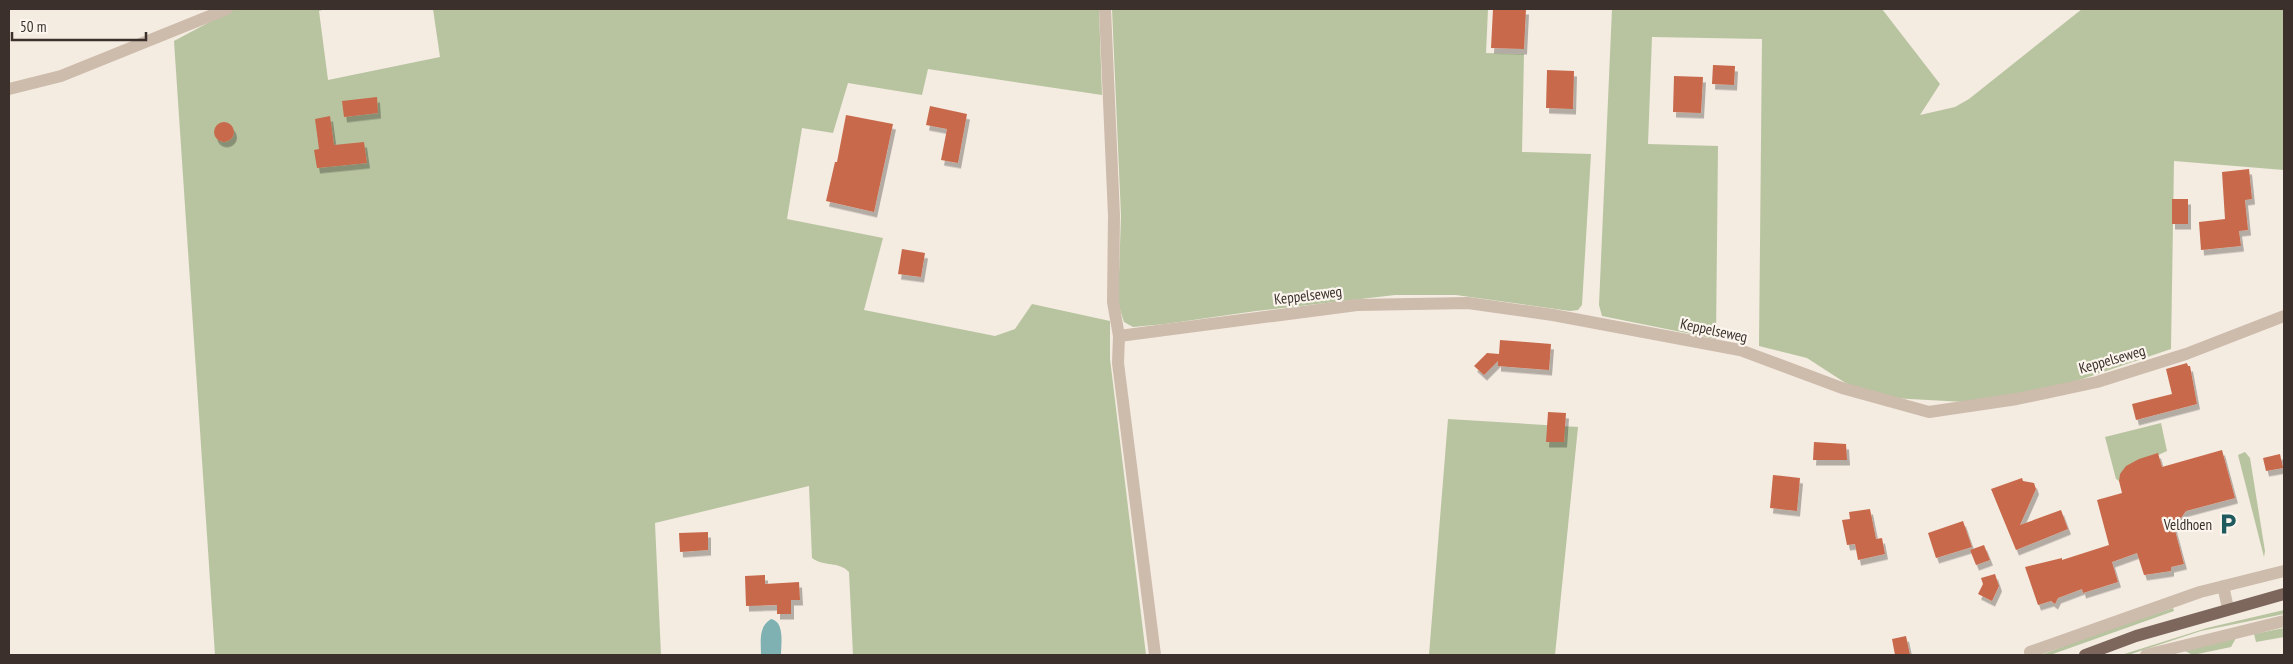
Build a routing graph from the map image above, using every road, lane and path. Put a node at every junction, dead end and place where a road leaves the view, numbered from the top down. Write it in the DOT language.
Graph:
graph roads {
  1 [pos="227,9"];
  2 [pos="1105,9"];
  3 [pos="9,89"];
  4 [pos="2284,316"];
  5 [pos="1119,336"];
  6 [pos="2284,571"];
  7 [pos="2222,586"];
  8 [pos="2284,594"];
  9 [pos="2228,608"];
  10 [pos="2284,621"];
  11 [pos="2030,652"];
  12 [pos="1155,655"];
  13 [pos="2085,655"];
  14 [pos="2146,655"];
  1 -- 3 [label="street"];
  2 -- 5 [label="street"];
  4 -- 5 [label="street, Keppelseweg"];
  5 -- 12 [label="street"];
  6 -- 7 [label="street"];
  7 -- 9 [label="street"];
  7 -- 11 [label="street"];
  8 -- 9 [label="main road"];
  9 -- 13 [label="main road"];
  10 -- 14 [label="street"];
}
